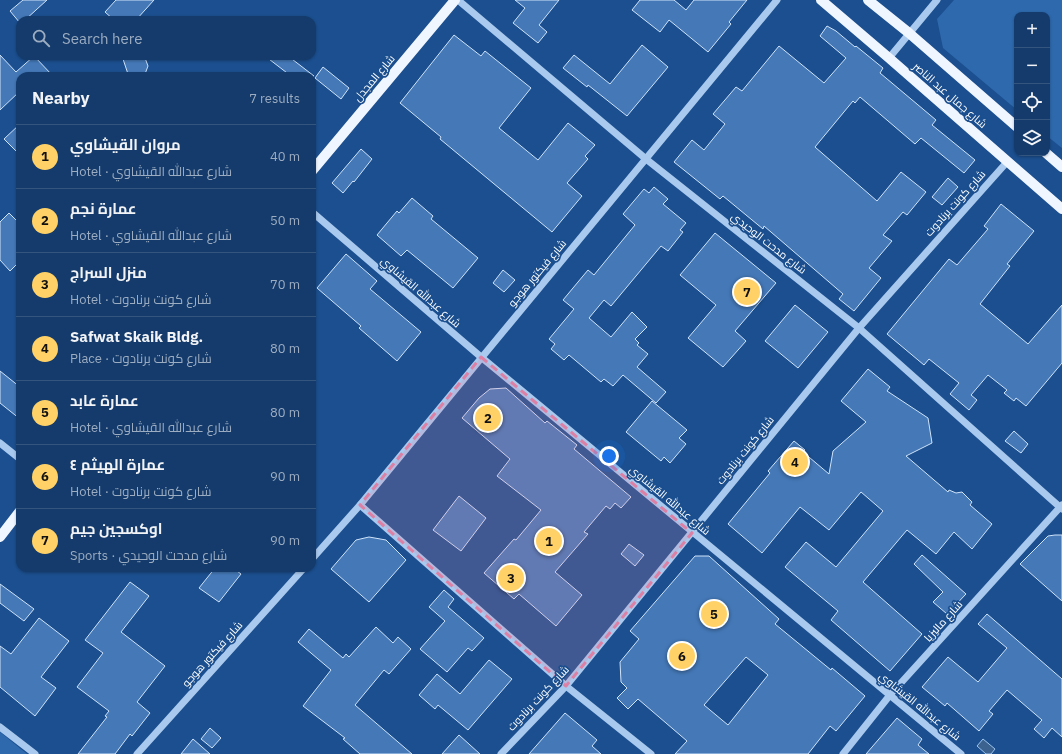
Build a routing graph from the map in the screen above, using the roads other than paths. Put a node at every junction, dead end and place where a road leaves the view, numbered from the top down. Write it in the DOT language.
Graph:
graph roads {
  1 [pos="456,0"];
  2 [pos="777,0"];
  3 [pos="821,0"];
  4 [pos="868,0"];
  5 [pos="937,0"];
  6 [pos="909,33"];
  7 [pos="889,58"];
  8 [pos="1014,125"];
  9 [pos="1049,156"];
  10 [pos="646,159"];
  11 [pos="1008,162"];
  12 [pos="316,166"];
  13 [pos="1062,167"];
  14 [pos="1062,209"];
  15 [pos="316,215"];
  16 [pos="859,328"];
  17 [pos="481,358"];
  18 [pos="0,442"];
  19 [pos="16,456"];
  20 [pos="360,505"];
  21 [pos="1061,507"];
  22 [pos="16,516"];
  23 [pos="692,533"];
  24 [pos="0,537"];
  25 [pos="316,554"];
  26 [pos="300,572"];
  27 [pos="566,686"];
  28 [pos="890,695"];
  29 [pos="0,727"];
  30 [pos="35,754"];
  31 [pos="137,754"];
  32 [pos="501,754"];
  33 [pos="651,754"];
  34 [pos="844,754"];
  35 [pos="962,754"];
  1 -- 10 [label="street, شارع مدحت الوحيدي"];
  1 -- 12 [label="main road, شارع المجدل"];
  2 -- 10 [label="street, شارع فيكتور هوجو"];
  3 -- 7 [label="main road, شارع جمال عبد الناصر"];
  4 -- 6 [label="main road, شارع جمال عبد الناصر"];
  5 -- 6 [label="street"];
  6 -- 7 [label="street"];
  6 -- 8 [label="main road, شارع جمال عبد الناصر"];
  7 -- 11 [label="main road, شارع جمال عبد الناصر"];
  9 -- 13 [label="main road"];
  10 -- 16 [label="street, شارع مدحت الوحيدي"];
  10 -- 17 [label="street, شارع فيكتور هوجو"];
  11 -- 14 [label="main road, شارع جمال عبد الناصر"];
  11 -- 16 [label="street, شارع كونت برنادوت"];
  15 -- 17 [label="street, شارع عبدالله القيشاوي"];
  16 -- 21 [label="street, شارع مدحت الوحيدي"];
  16 -- 23 [label="street, شارع كونت برنادوت"];
  17 -- 20 [label="street, شارع فيكتور هوجو"];
  17 -- 23 [label="street, شارع عبدالله القيشاوي"];
  18 -- 19 [label="street"];
  20 -- 25 [label="street, شارع فيكتور هوجو"];
  20 -- 27 [label="street"];
  21 -- 28 [label="street, شارع ماليزيا"];
  22 -- 24 [label="main road"];
  23 -- 27 [label="street, شارع كونت برنادوت"];
  23 -- 28 [label="street, شارع عبدالله القيشاوي"];
  26 -- 31 [label="street, شارع فيكتور هوجو"];
  27 -- 32 [label="street, شارع كونت برنادوت"];
  27 -- 33 [label="street"];
  28 -- 34 [label="street, شارع ماليزيا"];
  28 -- 35 [label="street, شارع عبدالله القيشاوي"];
  29 -- 30 [label="street"];
}
